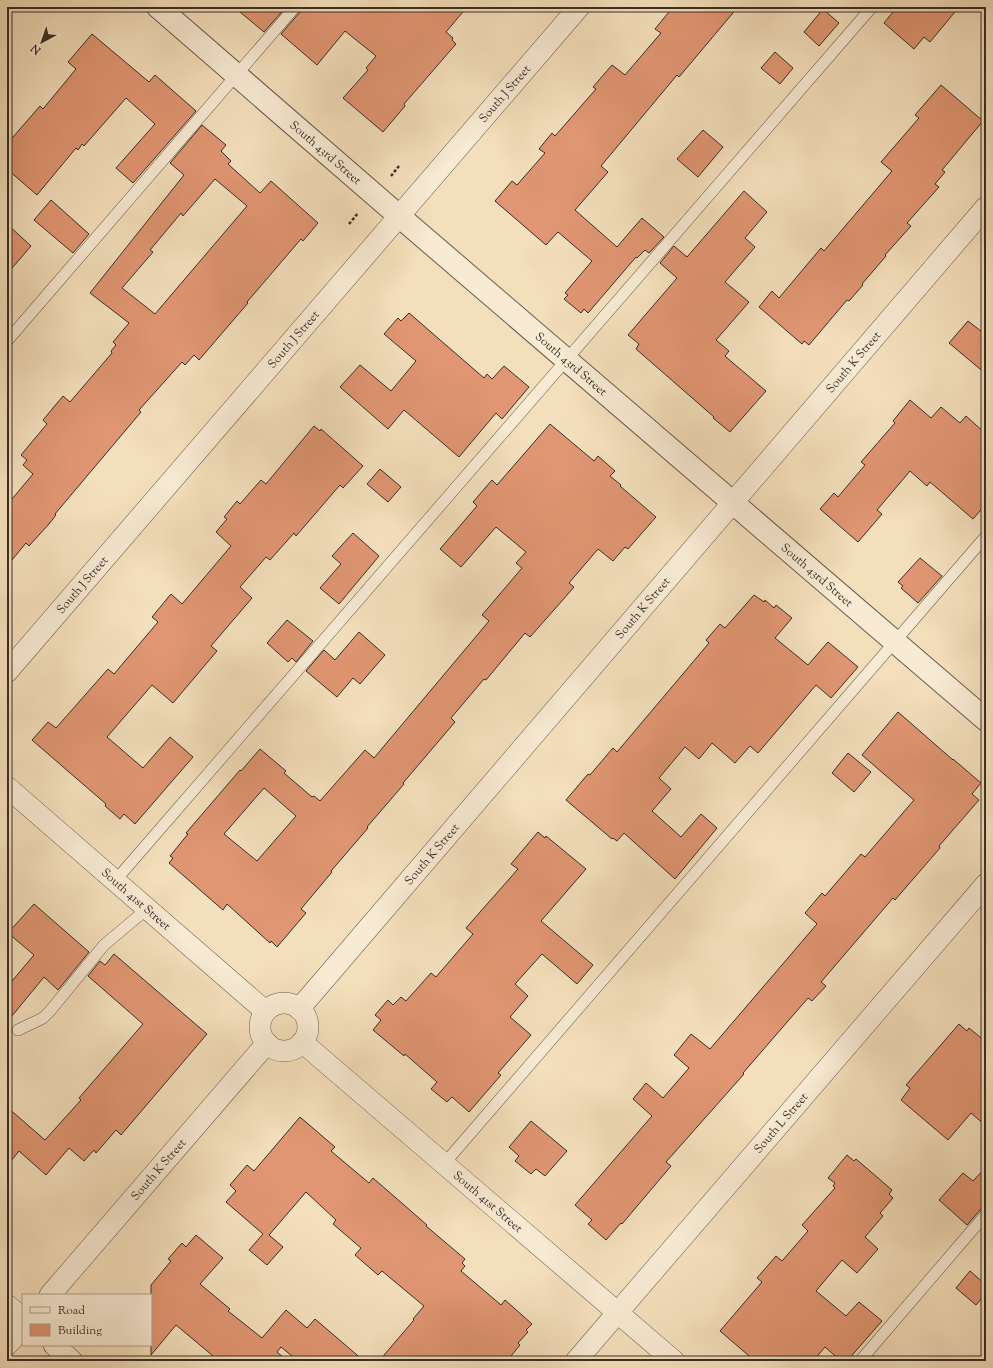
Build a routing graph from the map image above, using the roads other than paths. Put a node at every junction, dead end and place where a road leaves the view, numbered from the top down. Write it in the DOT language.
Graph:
graph roads {
  1 [pos="158,7"];
  2 [pos="295,7"];
  3 [pos="580,7"];
  4 [pos="872,7"];
  5 [pos="236,75"];
  6 [pos="986,207"];
  7 [pos="399,216"];
  8 [pos="7,341"];
  9 [pos="567,360"];
  10 [pos="732,502"];
  11 [pos="986,536"];
  12 [pos="895,642"];
  13 [pos="7,672"];
  14 [pos="986,720"];
  15 [pos="7,787"];
  16 [pos="115,881"];
  17 [pos="986,884"];
  18 [pos="148,909"];
  19 [pos="299,1009"];
  20 [pos="265,1011"];
  21 [pos="18,1030"];
  22 [pos="302,1042"];
  23 [pos="267,1043"];
  24 [pos="444,1164"];
  25 [pos="986,1214"];
  26 [pos="51,1294"];
  27 [pos="7,1305"];
  28 [pos="617,1313"];
  29 [pos="22,1318"];
  30 [pos="22,1328"];
  31 [pos="7,1345"];
  32 [pos="55,1346"];
  33 [pos="72,1361"];
  34 [pos="576,1361"];
  35 [pos="674,1361"];
  36 [pos="860,1361"];
  1 -- 5 [label="street, South 43rd Street"];
  2 -- 5 [label="lane"];
  3 -- 7 [label="street, South J Street"];
  4 -- 9 [label="lane"];
  5 -- 7 [label="street, South 43rd Street"];
  5 -- 8 [label="lane"];
  6 -- 10 [label="street, South K Street"];
  7 -- 9 [label="street, South 43rd Street"];
  7 -- 13 [label="street, South J Street"];
  9 -- 10 [label="street, South 43rd Street"];
  9 -- 16 [label="lane"];
  10 -- 12 [label="street, South 43rd Street"];
  10 -- 19 [label="street, South K Street"];
  11 -- 12 [label="lane"];
  12 -- 14 [label="street, South 43rd Street"];
  12 -- 24 [label="lane"];
  15 -- 16 [label="street, South 41st Street"];
  16 -- 18 [label="street, South 41st Street"];
  17 -- 28 [label="street, South L Street"];
  18 -- 20 [label="street, South 41st Street"];
  18 -- 21 [label="lane"];
  19 -- 20 [label="street"];
  19 -- 22 [label="street"];
  20 -- 23 [label="street"];
  22 -- 23 [label="street"];
  22 -- 24 [label="street, South 41st Street"];
  23 -- 26 [label="street, South K Street"];
  24 -- 28 [label="street, South 41st Street"];
  25 -- 36 [label="lane"];
  27 -- 29 [label="street"];
  28 -- 34 [label="street, South L Street"];
  28 -- 35 [label="street, South 41st Street"];
  30 -- 31 [label="street"];
  32 -- 33 [label="street"];
}
